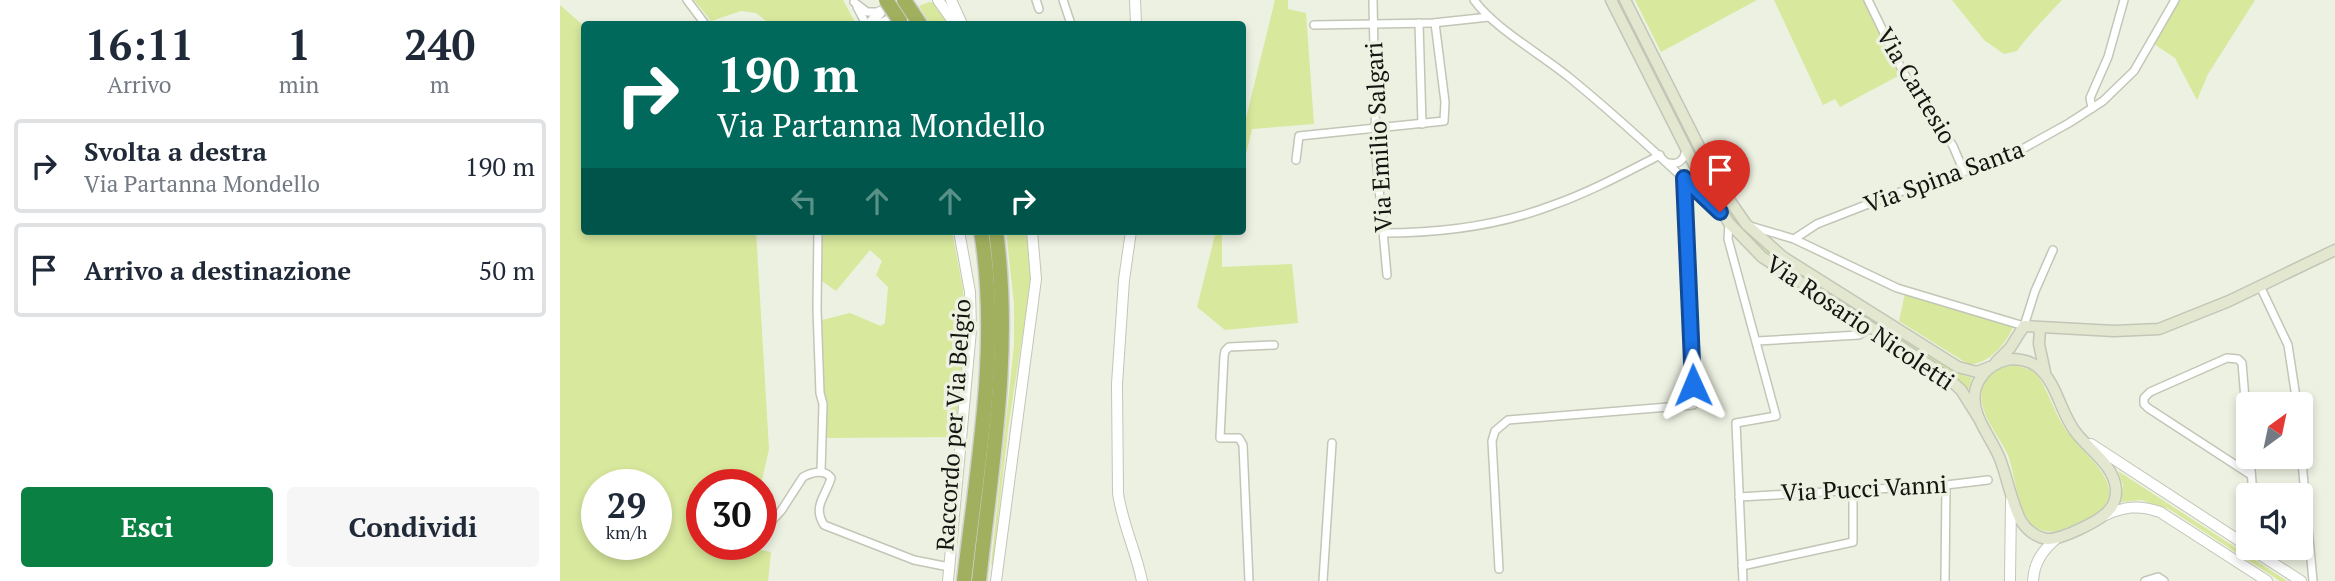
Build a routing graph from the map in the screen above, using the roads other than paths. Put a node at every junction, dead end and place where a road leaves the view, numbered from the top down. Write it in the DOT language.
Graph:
graph roads {
  1 [pos="687,0"];
  2 [pos="938,0"];
  3 [pos="951,0"];
  4 [pos="1036,0"];
  5 [pos="1063,0"];
  6 [pos="1135,0"];
  7 [pos="1373,0"];
  8 [pos="1474,0"];
  9 [pos="1611,0"];
  10 [pos="1625,0"];
  11 [pos="1868,0"];
  12 [pos="2130,0"];
  13 [pos="2175,0"];
  14 [pos="854,1"];
  15 [pos="2123,3"];
  16 [pos="1039,9"];
  17 [pos="1631,11"];
  18 [pos="897,15"];
  19 [pos="1489,17"];
  20 [pos="1619,18"];
  21 [pos="703,21"];
  22 [pos="866,21"];
  23 [pos="874,21"];
  24 [pos="953,21"];
  25 [pos="961,21"];
  26 [pos="1070,21"];
  27 [pos="1136,21"];
  28 [pos="1419,23"];
  29 [pos="1435,23"];
  30 [pos="1314,24"];
  31 [pos="1373,24"];
  32 [pos="1650,49"];
  33 [pos="1635,51"];
  34 [pos="2092,108"];
  35 [pos="1422,124"];
  36 [pos="1376,130"];
  37 [pos="1686,149"];
  38 [pos="1660,155"];
  39 [pos="1296,160"];
  40 [pos="1668,163"];
  41 [pos="1964,172"];
  42 [pos="1684,178"];
  43 [pos="1720,212"];
  44 [pos="1729,223"];
  45 [pos="1746,224"];
  46 [pos="1384,233"];
  47 [pos="818,235"];
  48 [pos="960,235"];
  49 [pos="981,235"];
  50 [pos="996,235"];
  51 [pos="1032,235"];
  52 [pos="1130,235"];
  53 [pos="1794,239"];
  54 [pos="2053,250"];
  55 [pos="2335,250"];
  56 [pos="1387,275"];
  57 [pos="2260,286"];
  58 [pos="2024,326"];
  59 [pos="1871,328"];
  60 [pos="2040,328"];
  61 [pos="1758,341"];
  62 [pos="1274,345"];
  63 [pos="1993,365"];
  64 [pos="2047,378"];
  65 [pos="2244,392"];
  66 [pos="2295,392"];
  67 [pos="1978,416"];
  68 [pos="2076,433"];
  69 [pos="1332,443"];
  70 [pos="2236,465"];
  71 [pos="2242,469"];
  72 [pos="2251,469"];
  73 [pos="2303,469"];
  74 [pos="821,472"];
  75 [pos="2251,475"];
  76 [pos="1988,480"];
  77 [pos="2252,483"];
  78 [pos="1946,485"];
  79 [pos="1853,490"];
  80 [pos="2011,496"];
  81 [pos="1739,497"];
  82 [pos="777,515"];
  83 [pos="2100,518"];
  84 [pos="2057,538"];
  85 [pos="2236,538"];
  86 [pos="2270,560"];
  87 [pos="1742,566"];
  88 [pos="949,567"];
  89 [pos="1499,569"];
  90 [pos="948,581"];
  91 [pos="964,581"];
  92 [pos="979,581"];
  93 [pos="996,581"];
  94 [pos="1142,581"];
  95 [pos="1249,581"];
  96 [pos="1323,581"];
  97 [pos="1743,581"];
  98 [pos="1945,581"];
  99 [pos="2010,581"];
  100 [pos="2033,581"];
  101 [pos="2145,581"];
  102 [pos="2164,581"];
  103 [pos="2267,581"];
  104 [pos="2301,581"];
  105 [pos="2313,581"];
  1 -- 21 [label="street"];
  2 -- 24 [label="street"];
  3 -- 25 [label="street"];
  4 -- 16 [label="street"];
  5 -- 26 [label="street"];
  6 -- 27 [label="street"];
  7 -- 31 [label="street, Via Emilio Salgari"];
  8 -- 19 [label="street"];
  9 -- 20 [label="main road, Via Rosario Nicoletti"];
  10 -- 17 [label="main road, Via Rosario Nicoletti"];
  11 -- 41 [label="street, Via Cartesio"];
  12 -- 15 [label="street"];
  13 -- 34 [label="street, Via Spina Santa"];
  14 -- 18 [label="street"];
  14 -- 22 [label="street"];
  15 -- 34 [label="street"];
  17 -- 20 [label="main road"];
  17 -- 32 [label="main road, Via Rosario Nicoletti"];
  18 -- 23 [label="street"];
  19 -- 29 [label="street"];
  19 -- 38 [label="street"];
  20 -- 33 [label="main road, Via Rosario Nicoletti"];
  28 -- 29 [label="street"];
  28 -- 31 [label="street"];
  28 -- 35 [label="street"];
  29 -- 35 [label="street"];
  30 -- 31 [label="street"];
  31 -- 36 [label="street, Via Emilio Salgari"];
  32 -- 33 [label="main road"];
  32 -- 45 [label="main road, Via Rosario Nicoletti"];
  33 -- 37 [label="main road, Via Rosario Nicoletti"];
  34 -- 41 [label="street, Via Spina Santa"];
  35 -- 36 [label="street"];
  36 -- 39 [label="street"];
  36 -- 46 [label="street, Via Emilio Salgari"];
  37 -- 40 [label="street"];
  37 -- 43 [label="main road, Via Rosario Nicoletti"];
  38 -- 40 [label="street"];
  38 -- 46 [label="street"];
  40 -- 42 [label="street"];
  41 -- 53 [label="street, Via Spina Santa"];
  42 -- 43 [label="street"];
  42 -- 89 [label="street"];
  43 -- 44 [label="main road, Via Rosario Nicoletti"];
  44 -- 59 [label="main road, Via Rosario Nicoletti"];
  44 -- 61 [label="street"];
  45 -- 53 [label="street"];
  45 -- 63 [label="main road, Via Rosario Nicoletti"];
  46 -- 56 [label="street, Via Emilio Salgari"];
  47 -- 74 [label="street"];
  48 -- 88 [label="street"];
  49 -- 91 [label="highway, Raccordo per Via Belgio"];
  50 -- 92 [label="highway, Raccordo per Via Belgio"];
  51 -- 93 [label="street"];
  52 -- 94 [label="street"];
  53 -- 58 [label="street"];
  54 -- 58 [label="street"];
  55 -- 57 [label="main road"];
  57 -- 60 [label="main road"];
  57 -- 66 [label="street"];
  58 -- 60 [label="main road"];
  58 -- 63 [label="main road"];
  59 -- 61 [label="street"];
  59 -- 67 [label="main road, Via Rosario Nicoletti"];
  60 -- 64 [label="main road"];
  61 -- 81 [label="street"];
  62 -- 95 [label="street"];
  63 -- 64 [label="main road, Via Rosario Nicoletti"];
  63 -- 67 [label="main road"];
  64 -- 68 [label="main road"];
  65 -- 70 [label="street"];
  67 -- 80 [label="main road, Via Rosario Nicoletti"];
  68 -- 83 [label="main road"];
  68 -- 85 [label="street"];
  69 -- 96 [label="street"];
  71 -- 75 [label="street"];
  72 -- 75 [label="street"];
  73 -- 105 [label="street"];
  74 -- 82 [label="street"];
  74 -- 88 [label="street"];
  75 -- 77 [label="street"];
  76 -- 78 [label="street, Via Pucci Vanni"];
  78 -- 79 [label="street, Via Pucci Vanni"];
  78 -- 98 [label="street"];
  79 -- 81 [label="street, Via Pucci Vanni"];
  79 -- 87 [label="street"];
  80 -- 84 [label="main road, Via Rosario Nicoletti"];
  80 -- 99 [label="street"];
  81 -- 87 [label="street"];
  83 -- 84 [label="main road"];
  83 -- 103 [label="street"];
  84 -- 100 [label="street"];
  86 -- 104 [label="street"];
  87 -- 97 [label="street"];
  88 -- 90 [label="street"];
  101 -- 102 [label="street"];
}
